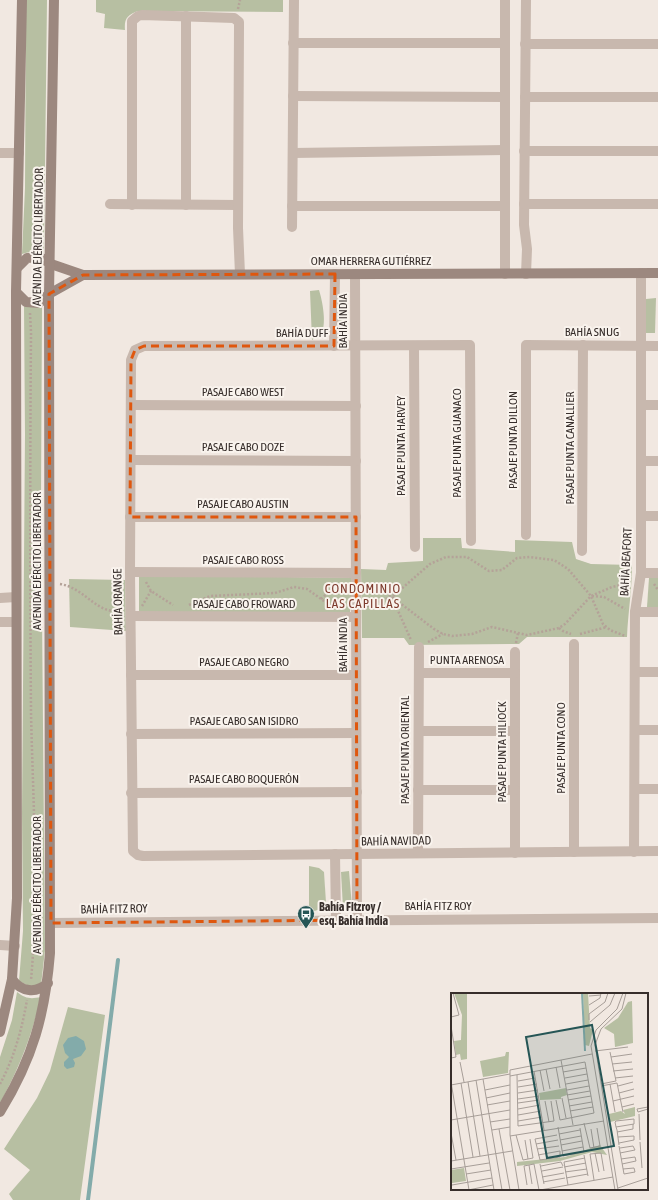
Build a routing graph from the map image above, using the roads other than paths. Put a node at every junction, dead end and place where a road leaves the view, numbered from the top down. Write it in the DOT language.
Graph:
graph roads {
  1 [pos="22,0"];
  2 [pos="54,0"];
  3 [pos="294,0"];
  4 [pos="505,0"];
  5 [pos="526,0"];
  6 [pos="186,16"];
  7 [pos="293,43"];
  8 [pos="505,43"];
  9 [pos="525,44"];
  10 [pos="658,44"];
  11 [pos="293,96"];
  12 [pos="505,97"];
  13 [pos="525,97"];
  14 [pos="658,97"];
  15 [pos="505,150"];
  16 [pos="524,151"];
  17 [pos="658,151"];
  18 [pos="293,152"];
  19 [pos="0,153"];
  20 [pos="19,153"];
  21 [pos="110,204"];
  22 [pos="524,204"];
  23 [pos="658,204"];
  24 [pos="132,205"];
  25 [pos="186,205"];
  26 [pos="238,205"];
  27 [pos="292,206"];
  28 [pos="504,206"];
  29 [pos="292,227"];
  30 [pos="51,264"];
  31 [pos="17,268"];
  32 [pos="640,273"];
  33 [pos="240,274"];
  34 [pos="335,274"];
  35 [pos="355,274"];
  36 [pos="505,274"];
  37 [pos="526,274"];
  38 [pos="658,274"];
  39 [pos="84,275"];
  40 [pos="16,292"];
  41 [pos="49,294"];
  42 [pos="470,345"];
  43 [pos="526,345"];
  44 [pos="583,345"];
  45 [pos="334,346"];
  46 [pos="356,346"];
  47 [pos="414,346"];
  48 [pos="640,346"];
  49 [pos="658,346"];
  50 [pos="135,350"];
  51 [pos="131,405"];
  52 [pos="640,405"];
  53 [pos="658,405"];
  54 [pos="356,406"];
  55 [pos="131,460"];
  56 [pos="356,461"];
  57 [pos="641,461"];
  58 [pos="658,461"];
  59 [pos="641,516"];
  60 [pos="658,516"];
  61 [pos="130,517"];
  62 [pos="356,517"];
  63 [pos="526,535"];
  64 [pos="470,541"];
  65 [pos="415,547"];
  66 [pos="582,551"];
  67 [pos="135,572"];
  68 [pos="356,573"];
  69 [pos="641,573"];
  70 [pos="658,573"];
  71 [pos="16,597"];
  72 [pos="0,598"];
  73 [pos="356,612"];
  74 [pos="635,612"];
  75 [pos="658,612"];
  76 [pos="131,613"];
  77 [pos="0,622"];
  78 [pos="16,622"];
  79 [pos="574,644"];
  80 [pos="419,647"];
  81 [pos="514,652"];
  82 [pos="635,672"];
  83 [pos="658,672"];
  84 [pos="419,673"];
  85 [pos="515,673"];
  86 [pos="131,675"];
  87 [pos="356,675"];
  88 [pos="635,730"];
  89 [pos="658,730"];
  90 [pos="418,731"];
  91 [pos="515,731"];
  92 [pos="356,733"];
  93 [pos="131,734"];
  94 [pos="635,789"];
  95 [pos="658,789"];
  96 [pos="418,790"];
  97 [pos="515,790"];
  98 [pos="356,792"];
  99 [pos="131,793"];
  100 [pos="574,852"];
  101 [pos="634,852"];
  102 [pos="658,852"];
  103 [pos="135,853"];
  104 [pos="418,853"];
  105 [pos="515,853"];
  106 [pos="335,854"];
  107 [pos="357,854"];
  108 [pos="658,918"];
  109 [pos="336,920"];
  110 [pos="357,920"];
  111 [pos="51,923"];
  112 [pos="0,945"];
  113 [pos="15,946"];
  114 [pos="12,979"];
  115 [pos="48,983"];
  116 [pos="0,1032"];
  117 [pos="0,1112"];
  1 -- 20 [label="main road, AVENIDA EJÉRCITO LIBERTADOR"];
  2 -- 30 [label="main road, AVENIDA EJÉRCITO LIBERTADOR"];
  3 -- 7 [label="street"];
  4 -- 8 [label="street"];
  5 -- 9 [label="street"];
  6 -- 24 [label="street"];
  6 -- 25 [label="street"];
  6 -- 26 [label="street"];
  7 -- 8 [label="street"];
  7 -- 11 [label="street"];
  8 -- 12 [label="street"];
  9 -- 10 [label="street"];
  9 -- 13 [label="street"];
  11 -- 12 [label="street"];
  11 -- 18 [label="street"];
  12 -- 15 [label="street"];
  13 -- 14 [label="street"];
  13 -- 16 [label="street"];
  15 -- 18 [label="street"];
  15 -- 28 [label="street"];
  16 -- 17 [label="street"];
  16 -- 22 [label="street"];
  18 -- 27 [label="street"];
  19 -- 20 [label="street"];
  20 -- 31 [label="main road, AVENIDA EJÉRCITO LIBERTADOR"];
  21 -- 24 [label="street"];
  22 -- 23 [label="street"];
  22 -- 37 [label="street"];
  24 -- 25 [label="street"];
  25 -- 26 [label="street"];
  26 -- 33 [label="street"];
  27 -- 28 [label="street"];
  27 -- 29 [label="street"];
  28 -- 36 [label="street"];
  30 -- 31 [label="main road, OMAR HERRERA GUTIÉRREZ"];
  30 -- 39 [label="main road, OMAR HERRERA GUTIÉRREZ"];
  30 -- 41 [label="main road, AVENIDA EJÉRCITO LIBERTADOR"];
  31 -- 40 [label="main road, AVENIDA EJÉRCITO LIBERTADOR"];
  32 -- 37 [label="main road, OMAR HERRERA GUTIÉRREZ"];
  32 -- 38 [label="main road, OMAR HERRERA GUTIÉRREZ"];
  32 -- 48 [label="street, BAHÍA BEAFORT"];
  33 -- 34 [label="main road, OMAR HERRERA GUTIÉRREZ"];
  33 -- 39 [label="main road, OMAR HERRERA GUTIÉRREZ"];
  34 -- 35 [label="main road, OMAR HERRERA GUTIÉRREZ"];
  34 -- 45 [label="street, BAHÍA INDIA"];
  35 -- 36 [label="main road, OMAR HERRERA GUTIÉRREZ"];
  35 -- 46 [label="street, BAHÍA INDIA"];
  36 -- 37 [label="main road, OMAR HERRERA GUTIÉRREZ"];
  39 -- 41 [label="main road, OMAR HERRERA GUTIÉRREZ"];
  40 -- 41 [label="main road, OMAR HERRERA GUTIÉRREZ"];
  40 -- 71 [label="main road, AVENIDA EJÉRCITO LIBERTADOR"];
  41 -- 111 [label="main road, AVENIDA EJÉRCITO LIBERTADOR"];
  42 -- 47 [label="street, BAHÍA DUFF"];
  42 -- 64 [label="street, PASAJE PUNTA GUANACO"];
  43 -- 44 [label="street, BAHÍA SNUG"];
  43 -- 63 [label="street, PASAJE PUNTA DILLON"];
  44 -- 48 [label="street, BAHÍA SNUG"];
  44 -- 66 [label="street, PASAJE PUNTA CANALLIER"];
  45 -- 46 [label="street, BAHÍA DUFF"];
  45 -- 50 [label="street, BAHÍA DUFF"];
  46 -- 47 [label="street, BAHÍA DUFF"];
  46 -- 54 [label="street, BAHÍA INDIA"];
  47 -- 65 [label="street, PASAJE PUNTA HARVEY"];
  48 -- 49 [label="street, BAHÍA SNUG"];
  48 -- 52 [label="street, BAHÍA BEAFORT"];
  50 -- 51 [label="street, BAHÍA ORANGE"];
  51 -- 54 [label="street, PASAJE CABO WEST"];
  51 -- 55 [label="street, BAHÍA ORANGE"];
  52 -- 53 [label="street"];
  52 -- 57 [label="street, BAHÍA BEAFORT"];
  54 -- 56 [label="street, BAHÍA INDIA"];
  55 -- 56 [label="street, PASAJE CABO DOZE"];
  55 -- 61 [label="street, BAHÍA ORANGE"];
  56 -- 62 [label="street, BAHÍA INDIA"];
  57 -- 58 [label="street"];
  57 -- 59 [label="street, BAHÍA BEAFORT"];
  59 -- 60 [label="street"];
  59 -- 69 [label="street, BAHÍA BEAFORT"];
  61 -- 62 [label="street, PASAJE CABO AUSTIN"];
  61 -- 67 [label="street, BAHÍA ORANGE"];
  62 -- 68 [label="street, BAHÍA INDIA"];
  67 -- 68 [label="street, PASAJE CABO ROSS"];
  67 -- 76 [label="street, BAHÍA ORANGE"];
  68 -- 73 [label="street, BAHÍA INDIA"];
  69 -- 70 [label="street"];
  69 -- 74 [label="street, BAHÍA BEAFORT"];
  71 -- 72 [label="street"];
  71 -- 78 [label="main road, AVENIDA EJÉRCITO LIBERTADOR"];
  73 -- 76 [label="street, PASAJE CABO FROWARD"];
  73 -- 87 [label="street, BAHÍA INDIA"];
  74 -- 75 [label="street"];
  74 -- 82 [label="street, BAHÍA BEAFORT"];
  76 -- 86 [label="street, BAHÍA ORANGE"];
  77 -- 78 [label="street"];
  78 -- 113 [label="main road, AVENIDA EJÉRCITO LIBERTADOR"];
  79 -- 100 [label="street, PASAJE PUNTA CONO"];
  80 -- 84 [label="street, PASAJE PUNTA ORIENTAL"];
  81 -- 85 [label="street, PASAJE PUNTA HILIOCK"];
  82 -- 83 [label="street"];
  82 -- 88 [label="street, BAHÍA BEAFORT"];
  84 -- 85 [label="street, PUNTA ARENOSA"];
  84 -- 90 [label="street, PASAJE PUNTA ORIENTAL"];
  85 -- 91 [label="street, PASAJE PUNTA HILIOCK"];
  86 -- 87 [label="street, PASAJE CABO NEGRO"];
  86 -- 93 [label="street, BAHÍA ORANGE"];
  87 -- 92 [label="street, BAHÍA INDIA"];
  88 -- 89 [label="street"];
  88 -- 94 [label="street, BAHÍA BEAFORT"];
  90 -- 91 [label="street"];
  90 -- 96 [label="street, PASAJE PUNTA ORIENTAL"];
  91 -- 97 [label="street, PASAJE PUNTA HILIOCK"];
  92 -- 93 [label="street, PASAJE CABO SAN ISIDRO"];
  92 -- 98 [label="street, BAHÍA INDIA"];
  93 -- 99 [label="street, BAHÍA ORANGE"];
  94 -- 95 [label="street"];
  94 -- 101 [label="street, BAHÍA BEAFORT"];
  96 -- 97 [label="street"];
  96 -- 104 [label="street, PASAJE PUNTA ORIENTAL"];
  97 -- 105 [label="street, PASAJE PUNTA HILIOCK"];
  98 -- 99 [label="street, PASAJE CABO BOQUERÓN"];
  98 -- 107 [label="street, BAHÍA INDIA"];
  99 -- 103 [label="street, BAHÍA ORANGE"];
  100 -- 101 [label="street, BAHÍA NAVIDAD"];
  100 -- 105 [label="street, BAHÍA NAVIDAD"];
  101 -- 102 [label="street, BAHÍA NAVIDAD"];
  103 -- 106 [label="street, BAHÍA NAVIDAD"];
  104 -- 105 [label="street, BAHÍA NAVIDAD"];
  104 -- 107 [label="street, BAHÍA NAVIDAD"];
  106 -- 107 [label="street, BAHÍA NAVIDAD"];
  106 -- 109 [label="street"];
  107 -- 110 [label="street, BAHÍA INDIA"];
  108 -- 110 [label="street, BAHÍA FITZ ROY"];
  109 -- 110 [label="street, BAHÍA FITZ ROY"];
  109 -- 111 [label="street, BAHÍA FITZ ROY"];
  111 -- 115 [label="main road, AVENIDA EJÉRCITO LIBERTADOR"];
  112 -- 113 [label="street"];
  113 -- 114 [label="main road, AVENIDA EJÉRCITO LIBERTADOR"];
  114 -- 115 [label="main road"];
  114 -- 116 [label="main road, AVENIDA EJÉRCITO LIBERTADOR"];
  115 -- 117 [label="main road, AVENIDA EJÉRCITO LIBERTADOR"];
}
